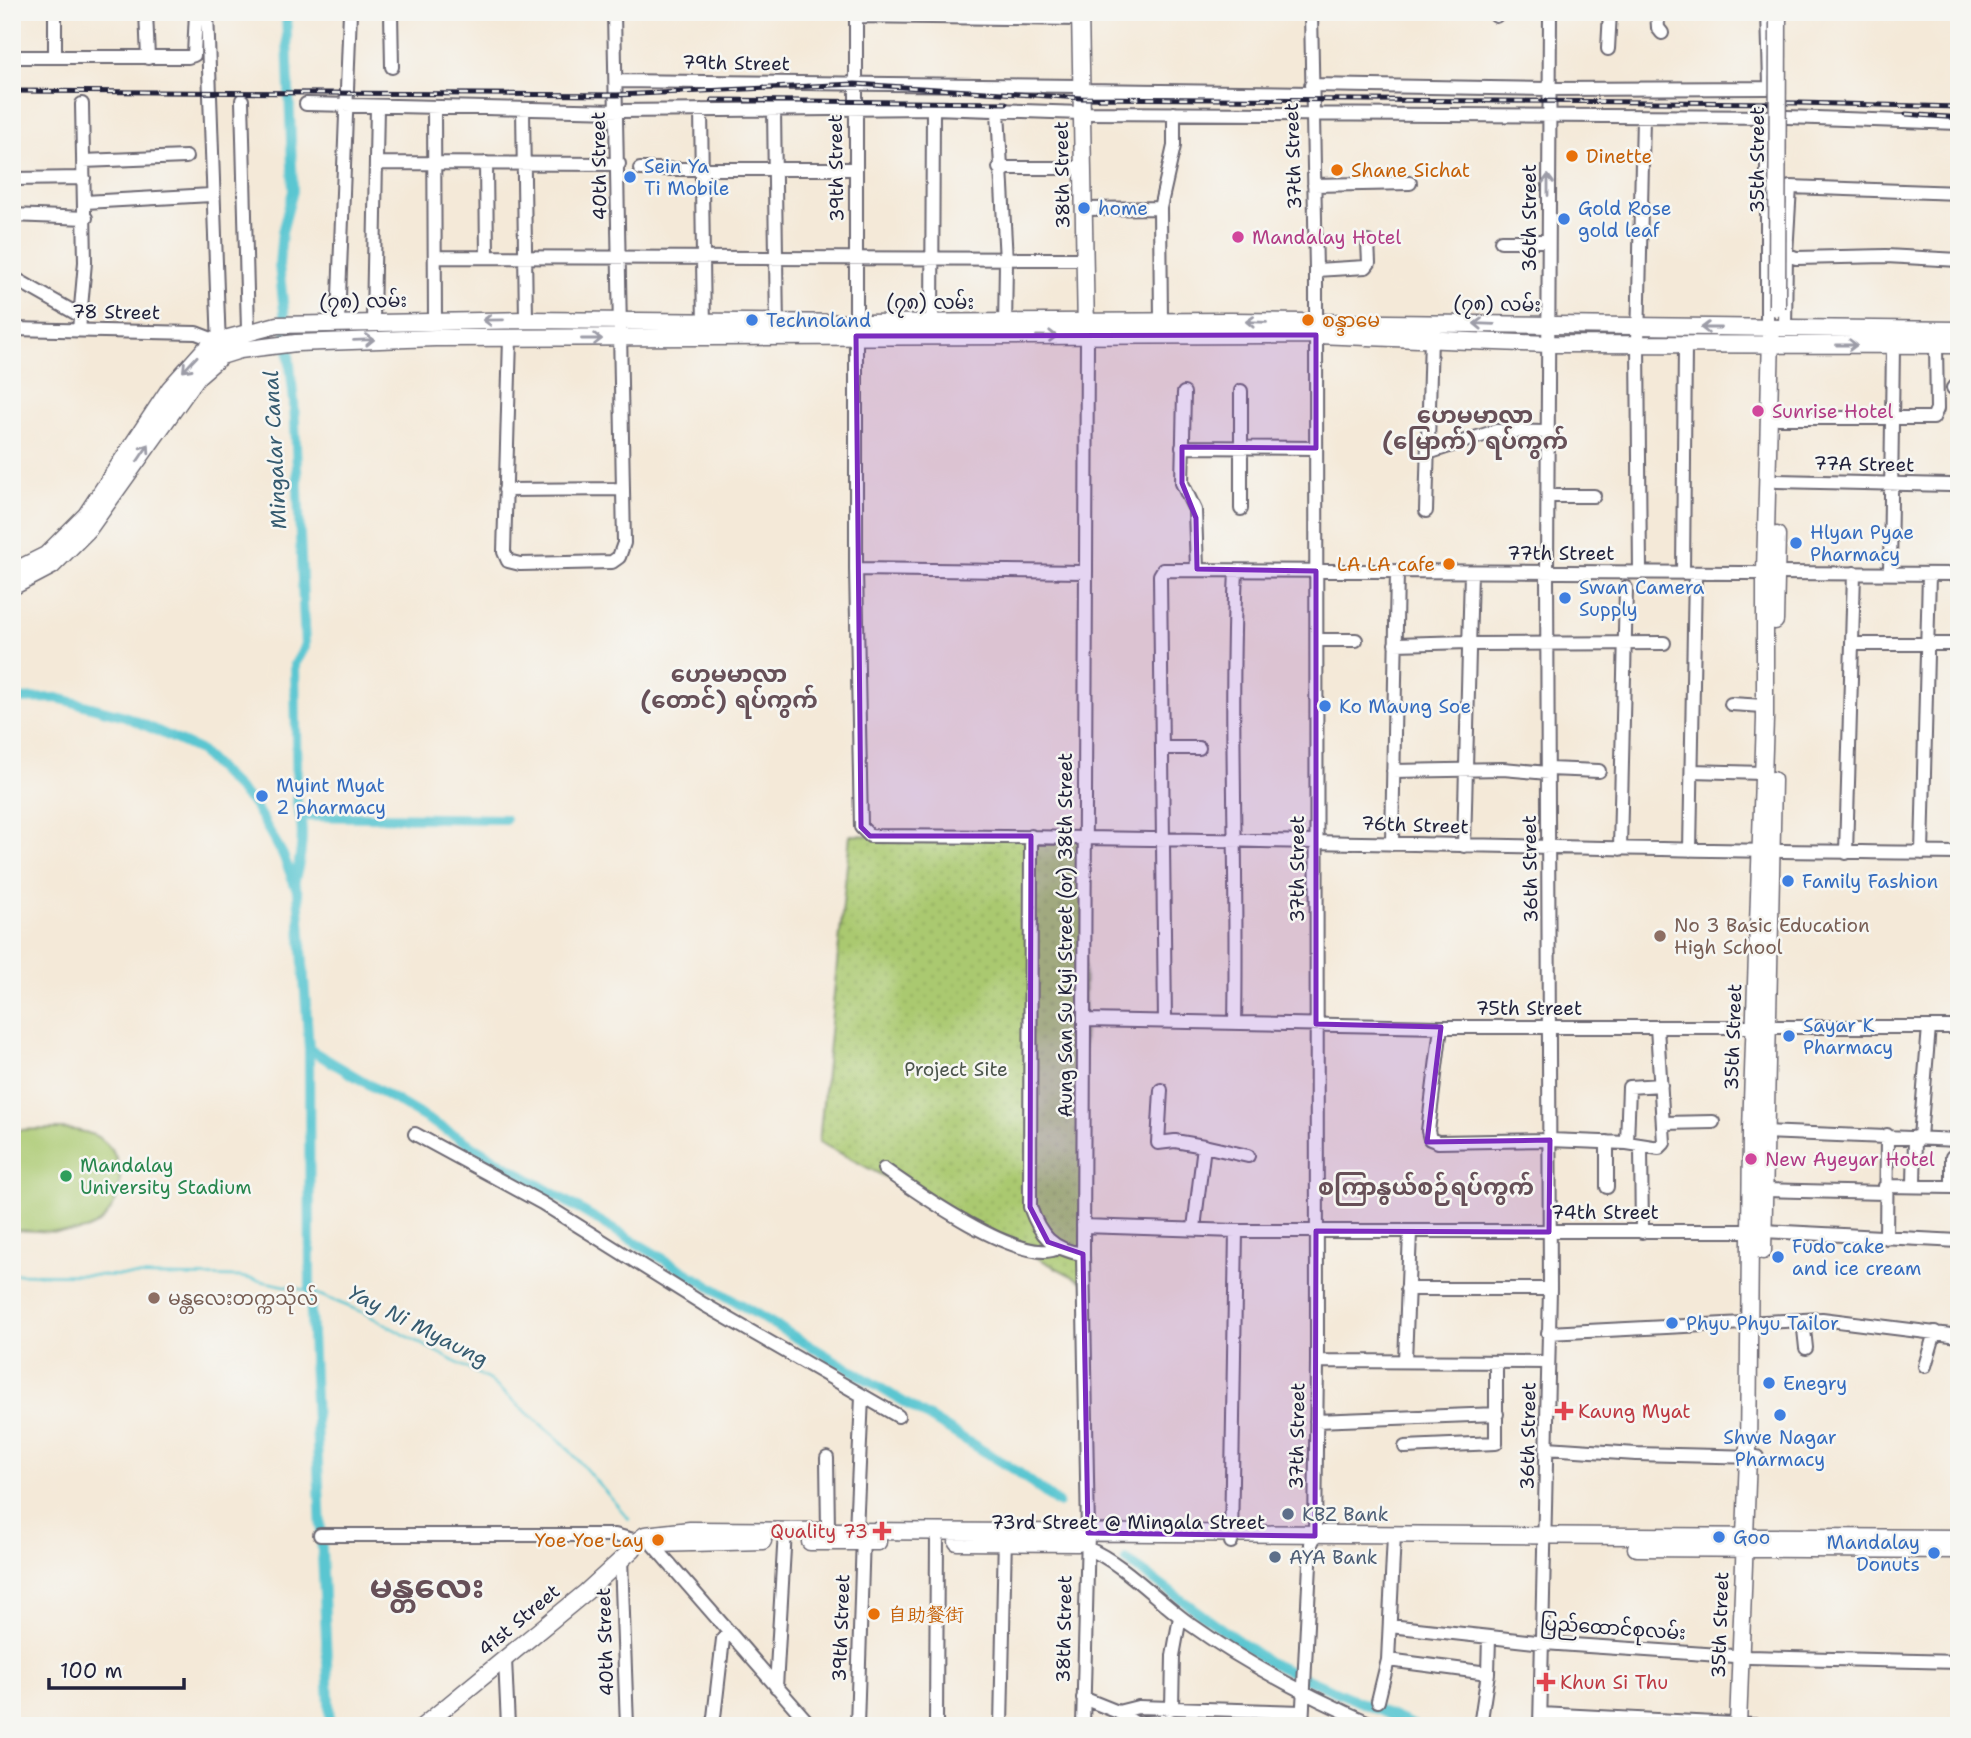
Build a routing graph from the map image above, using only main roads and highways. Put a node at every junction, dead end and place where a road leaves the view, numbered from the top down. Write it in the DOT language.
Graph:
graph roads {
  1 [pos="1778,12"];
  2 [pos="1080,15"];
  3 [pos="1086,329"];
  4 [pos="1316,329"];
  5 [pos="777,330"];
  6 [pos="1959,330"];
  7 [pos="1776,334"];
  8 [pos="1639,336"];
  9 [pos="1959,345"];
  10 [pos="219,349"];
  11 [pos="12,572"];
  12 [pos="1771,573"];
  13 [pos="12,587"];
  14 [pos="1766,853"];
  15 [pos="1759,1106"];
  16 [pos="1758,1231"];
  17 [pos="861,1535"];
  18 [pos="785,1536"];
  19 [pos="1959,1538"];
  20 [pos="1750,1544"];
  21 [pos="638,1546"];
  22 [pos="1959,1550"];
  23 [pos="1744,1657"];
  24 [pos="423,1726"];
  25 [pos="1738,1726"];
  26 [pos="1747,1726"];
  1 -- 7 [label="main road, 35th Street, bridge"];
  2 -- 3 [label="main road, 38th Street"];
  3 -- 4 [label="main road, (၇၈) လမ်း"];
  4 -- 3 [label="main road, (၇၈) လမ်း, one-way"];
  3 -- 5 [label="main road, (၇၈) လမ်း"];
  8 -- 4 [label="main road, (၇၈) လမ်း, one-way"];
  4 -- 8 [label="main road, (၇၈) လမ်း"];
  10 -- 5 [label="main road, (၇၈) လမ်း, one-way"];
  5 -- 10 [label="main road, (၇၈) လမ်း, one-way"];
  6 -- 7 [label="main road, (၇၈) လမ်း"];
  7 -- 8 [label="main road, (၇၈) လမ်း, one-way"];
  7 -- 8 [label="main road, (၇၈) လမ်း"];
  7 -- 9 [label="main road, (၇၈) လမ်း, one-way"];
  7 -- 12 [label="main road, 35th Street"];
  7 -- 12 [label="main road, 35th Street"];
  10 -- 11 [label="main road, (၇၈) လမ်း, one-way"];
  13 -- 10 [label="main road, (၇၈) လမ်း, one-way"];
  12 -- 14 [label="main road, 35th Street"];
  12 -- 14 [label="main road, 35th Street"];
  14 -- 15 [label="main road, 35th Street"];
  15 -- 16 [label="main road, 35th Street"];
  15 -- 16 [label="main road, 35th Street"];
  16 -- 20 [label="main road, 35th Street"];
  17 -- 18 [label="main road, 73rd Street @ Mingala Street"];
  17 -- 18 [label="main road, 73rd Street @ Mingala Street"];
  17 -- 20 [label="main road, 73rd Street @ Mingala Street"];
  18 -- 21 [label="main road, 73rd Street @ Mingala Street"];
  19 -- 20 [label="main road, 73rd Street @ Mingala Street"];
  20 -- 22 [label="main road, 73rd Street @ Mingala Street"];
  20 -- 23 [label="main road, 35th Street"];
  21 -- 24 [label="main road, 41st Street"];
  23 -- 25 [label="main road, 35th Street"];
  23 -- 26 [label="main road, 35th Street"];
}
